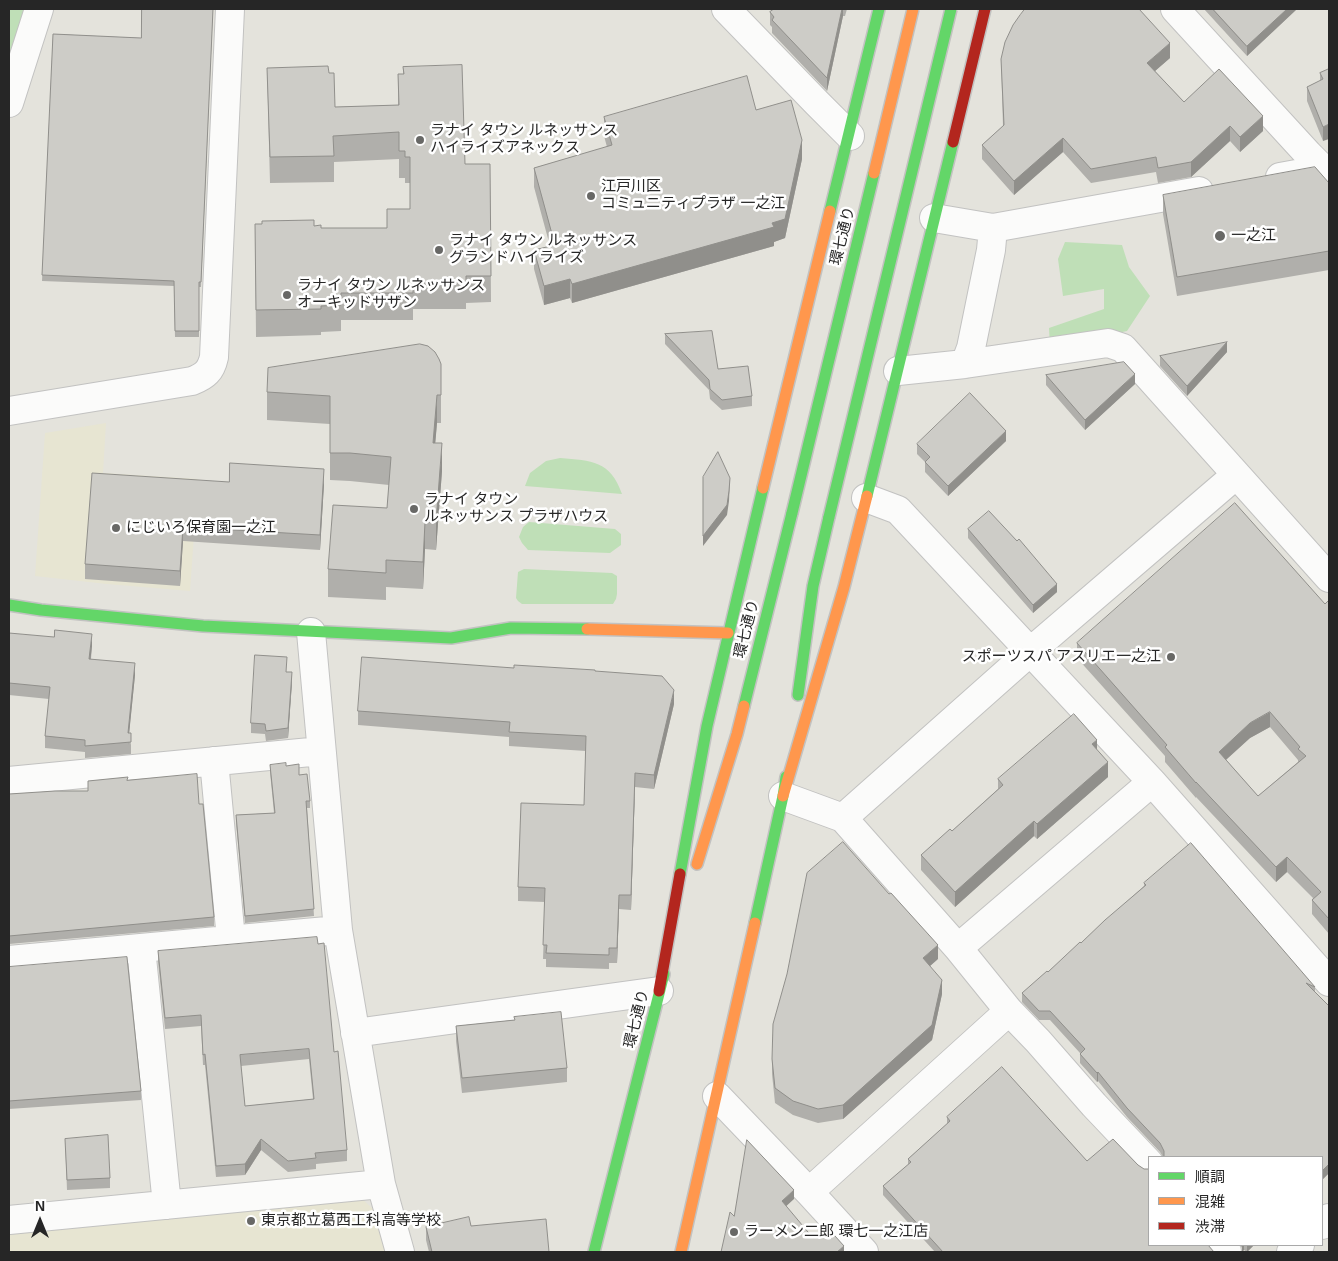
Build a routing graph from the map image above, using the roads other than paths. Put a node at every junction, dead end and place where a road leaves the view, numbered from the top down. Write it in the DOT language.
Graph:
graph roads {
  1 [pos="39,9"];
  2 [pos="230,9"];
  3 [pos="726,9"];
  4 [pos="879,9"];
  5 [pos="913,9"];
  6 [pos="952,9"];
  7 [pos="985,9"];
  8 [pos="1174,9"];
  9 [pos="9,104"];
  10 [pos="850,136"];
  11 [pos="1326,169"];
  12 [pos="1256,181"];
  13 [pos="1218,187"];
  14 [pos="934,218"];
  15 [pos="993,228"];
  16 [pos="965,364"];
  17 [pos="898,371"];
  18 [pos="9,411"];
  19 [pos="1236,475"];
  20 [pos="866,498"];
  21 [pos="1329,578"];
  22 [pos="9,605"];
  23 [pos="311,632"];
  24 [pos="728,633"];
  25 [pos="1030,651"];
  26 [pos="321,751"];
  27 [pos="214,761"];
  28 [pos="9,781"];
  29 [pos="1152,782"];
  30 [pos="783,796"];
  31 [pos="843,818"];
  32 [pos="694,876"];
  33 [pos="688,896"];
  34 [pos="338,930"];
  35 [pos="232,940"];
  36 [pos="140,948"];
  37 [pos="958,948"];
  38 [pos="9,960"];
  39 [pos="1329,982"];
  40 [pos="659,991"];
  41 [pos="1009,1011"];
  42 [pos="356,1033"];
  43 [pos="717,1096"];
  44 [pos="1148,1161"];
  45 [pos="381,1184"];
  46 [pos="809,1192"];
  47 [pos="167,1205"];
  48 [pos="9,1220"];
  49 [pos="400,1252"];
  50 [pos="594,1252"];
  51 [pos="681,1252"];
  52 [pos="864,1252"];
  1 -- 9 [label="street"];
  2 -- 18 [label="street"];
  3 -- 10 [label="street"];
  4 -- 10 [label="main road"];
  5 -- 32 [label="main road, 環七通り, bridge"];
  6 -- 30 [label="main road, bridge"];
  7 -- 14 [label="main road"];
  8 -- 11 [label="street"];
  10 -- 24 [label="main road"];
  11 -- 12 [label="street"];
  13 -- 15 [label="street"];
  14 -- 15 [label="street"];
  14 -- 17 [label="main road"];
  15 -- 16 [label="street"];
  16 -- 17 [label="street"];
  16 -- 19 [label="street"];
  17 -- 20 [label="main road"];
  19 -- 21 [label="street"];
  19 -- 25 [label="street"];
  20 -- 25 [label="street"];
  20 -- 30 [label="main road"];
  22 -- 23 [label="main road"];
  23 -- 24 [label="main road"];
  23 -- 26 [label="street"];
  24 -- 40 [label="main road"];
  25 -- 29 [label="street"];
  25 -- 31 [label="street"];
  26 -- 27 [label="street"];
  26 -- 34 [label="street"];
  27 -- 28 [label="street"];
  27 -- 35 [label="street"];
  29 -- 37 [label="street"];
  29 -- 39 [label="street"];
  30 -- 31 [label="street"];
  30 -- 43 [label="main road"];
  31 -- 37 [label="street"];
  33 -- 40 [label="main road, 環七通り"];
  34 -- 35 [label="street"];
  34 -- 42 [label="street"];
  35 -- 36 [label="street"];
  36 -- 38 [label="street"];
  36 -- 47 [label="street"];
  37 -- 41 [label="street"];
  40 -- 42 [label="street"];
  40 -- 50 [label="main road, 環七通り"];
  41 -- 44 [label="street"];
  41 -- 46 [label="street"];
  42 -- 45 [label="street"];
  43 -- 46 [label="street"];
  43 -- 51 [label="main road"];
  45 -- 47 [label="street"];
  45 -- 49 [label="street"];
  46 -- 52 [label="street"];
  47 -- 48 [label="street"];
}
